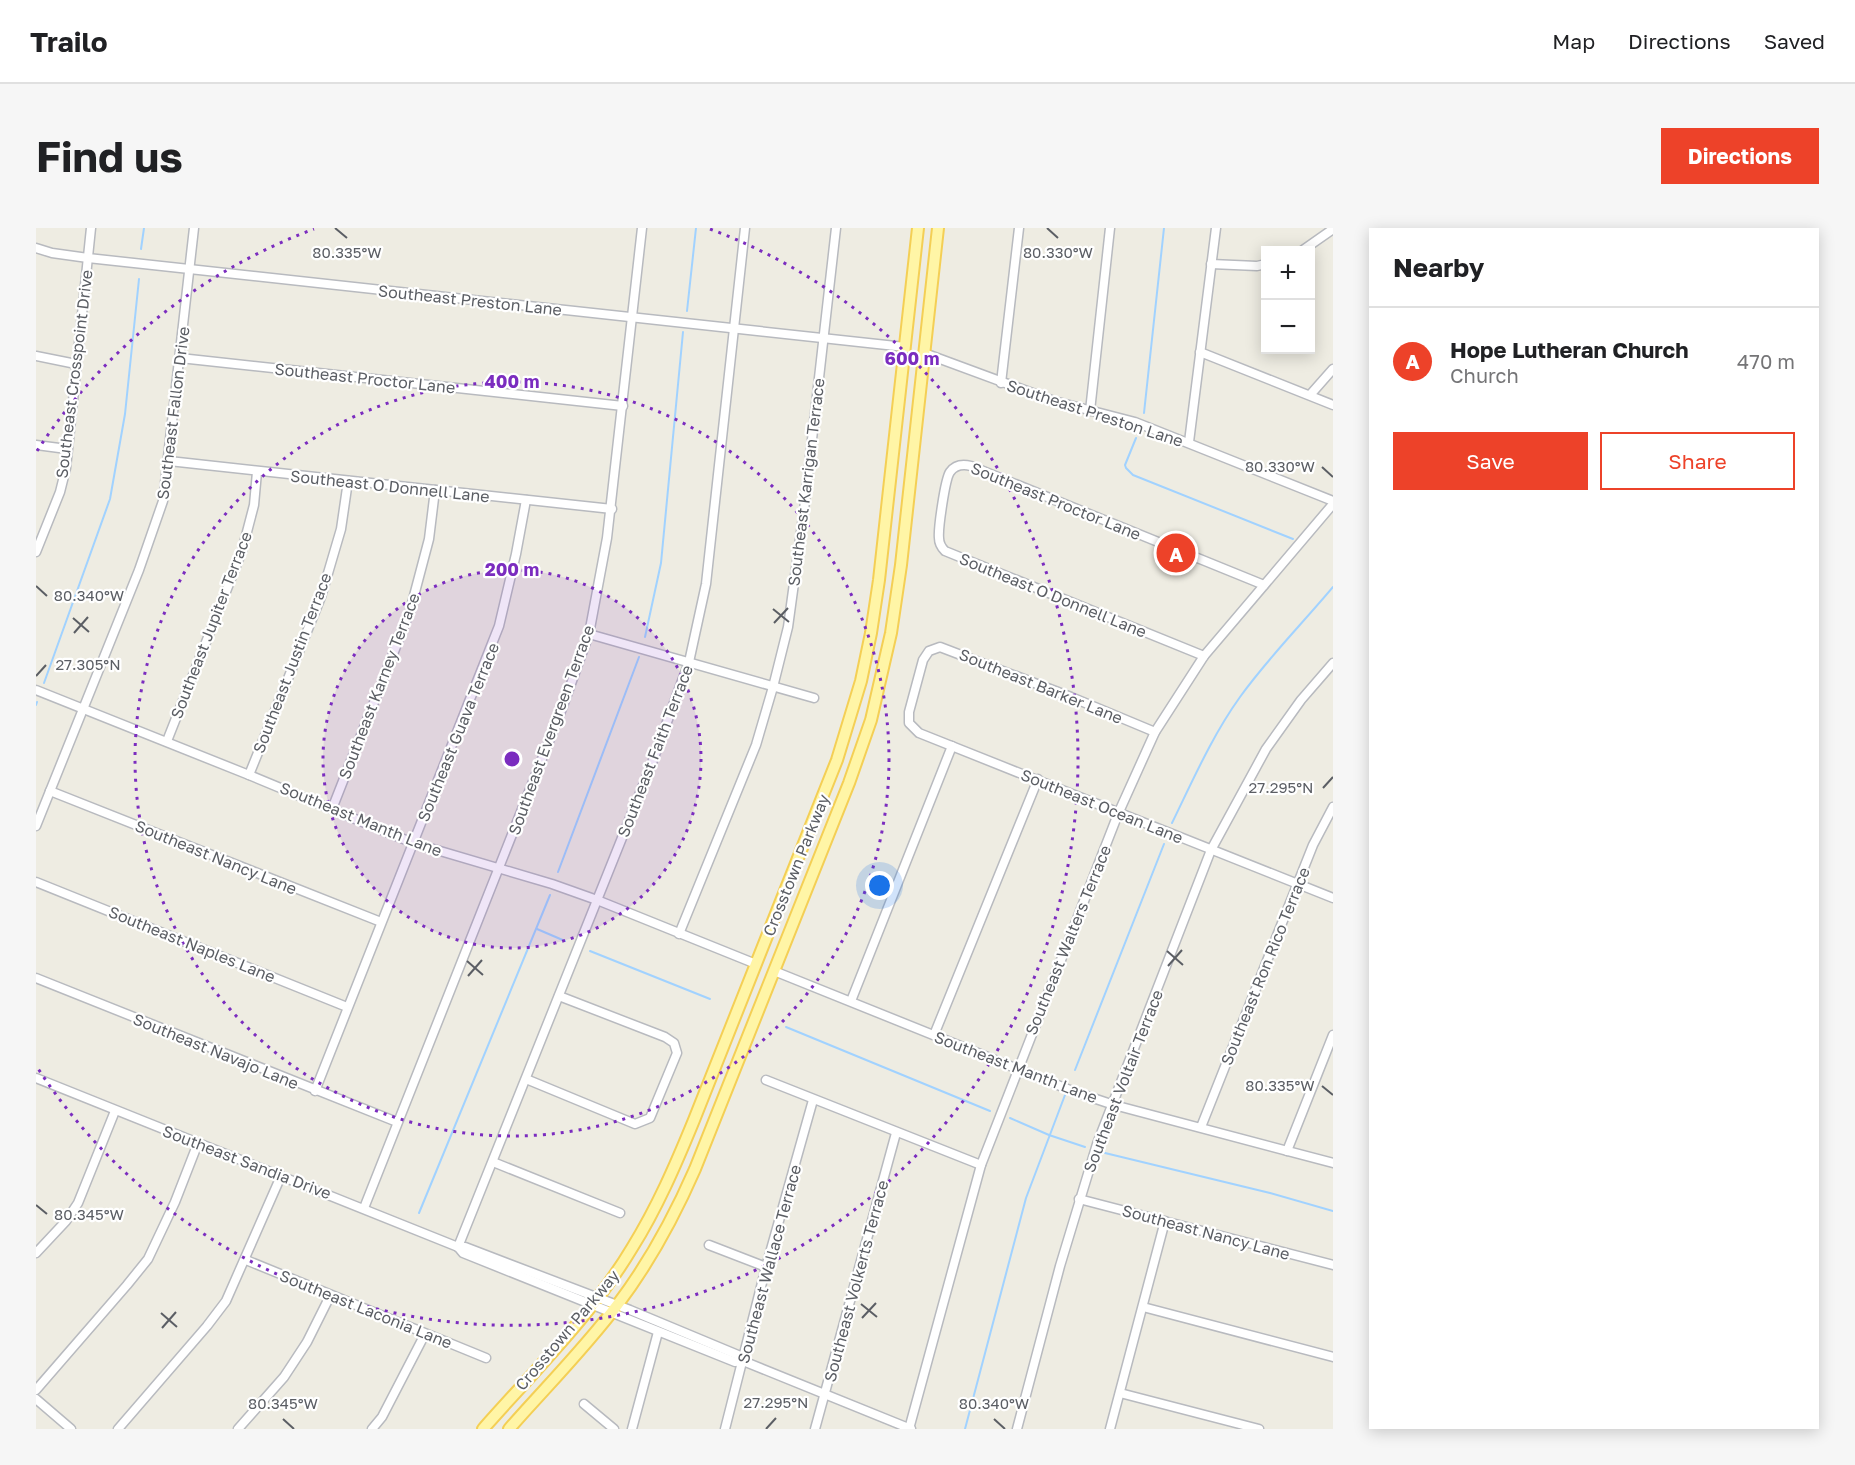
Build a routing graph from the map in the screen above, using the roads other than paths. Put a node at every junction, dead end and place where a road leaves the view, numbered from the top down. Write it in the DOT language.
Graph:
graph roads {
  1 [pos="91,228"];
  2 [pos="194,228"];
  3 [pos="641,228"];
  4 [pos="745,228"];
  5 [pos="836,228"];
  6 [pos="918,228"];
  7 [pos="938,228"];
  8 [pos="1019,228"];
  9 [pos="1110,228"];
  10 [pos="1216,228"];
  11 [pos="1333,229"];
  12 [pos="1309,246"];
  13 [pos="36,248"];
  14 [pos="88,258"];
  15 [pos="1211,264"];
  16 [pos="1261,265"];
  17 [pos="189,269"];
  18 [pos="632,318"];
  19 [pos="734,329"];
  20 [pos="824,339"];
  21 [pos="905,347"];
  22 [pos="1200,352"];
  23 [pos="924,353"];
  24 [pos="36,356"];
  25 [pos="180,357"];
  26 [pos="76,364"];
  27 [pos="1333,369"];
  28 [pos="1001,383"];
  29 [pos="1310,395"];
  30 [pos="1333,405"];
  31 [pos="623,406"];
  32 [pos="1090,411"];
  33 [pos="1189,442"];
  34 [pos="36,445"];
  35 [pos="67,450"];
  36 [pos="169,460"];
  37 [pos="257,472"];
  38 [pos="348,481"];
  39 [pos="435,490"];
  40 [pos="889,496"];
  41 [pos="526,500"];
  42 [pos="1333,503"];
  43 [pos="908,505"];
  44 [pos="942,508"];
  45 [pos="612,509"];
  46 [pos="36,552"];
  47 [pos="1264,585"];
  48 [pos="589,634"];
  49 [pos="1204,656"];
  50 [pos="689,662"];
  51 [pos="1333,663"];
  52 [pos="916,686"];
  53 [pos="773,687"];
  54 [pos="36,690"];
  55 [pos="814,698"];
  56 [pos="82,709"];
  57 [pos="1155,732"];
  58 [pos="167,741"];
  59 [pos="952,747"];
  60 [pos="249,775"];
  61 [pos="1038,779"];
  62 [pos="50,791"];
  63 [pos="1333,807"];
  64 [pos="332,809"];
  65 [pos="1118,814"];
  66 [pos="814,819"];
  67 [pos="36,826"];
  68 [pos="830,832"];
  69 [pos="413,843"];
  70 [pos="1211,850"];
  71 [pos="498,869"];
  72 [pos="36,882"];
  73 [pos="1298,884"];
  74 [pos="1333,898"];
  75 [pos="597,900"];
  76 [pos="381,922"];
  77 [pos="679,934"];
  78 [pos="756,964"];
  79 [pos="774,971"];
  80 [pos="36,978"];
  81 [pos="559,996"];
  82 [pos="851,1001"];
  83 [pos="347,1006"];
  84 [pos="934,1035"];
  85 [pos="1333,1035"];
  86 [pos="1017,1068"];
  87 [pos="36,1078"];
  88 [pos="526,1079"];
  89 [pos="766,1080"];
  90 [pos="315,1091"];
  91 [pos="813,1100"];
  92 [pos="1114,1105"];
  93 [pos="115,1111"];
  94 [pos="397,1122"];
  95 [pos="1201,1127"];
  96 [pos="896,1133"];
  97 [pos="198,1143"];
  98 [pos="1287,1151"];
  99 [pos="493,1162"];
  100 [pos="1333,1163"];
  101 [pos="981,1166"];
  102 [pos="281,1176"];
  103 [pos="1079,1199"];
  104 [pos="364,1208"];
  105 [pos="620,1213"];
  106 [pos="1165,1221"];
  107 [pos="710,1245"];
  108 [pos="458,1247"];
  109 [pos="36,1253"];
  110 [pos="246,1260"];
  111 [pos="1333,1265"];
  112 [pos="766,1267"];
  113 [pos="330,1296"];
  114 [pos="595,1301"];
  115 [pos="1143,1306"];
  116 [pos="614,1309"];
  117 [pos="658,1332"];
  118 [pos="425,1334"];
  119 [pos="1333,1357"];
  120 [pos="486,1358"];
  121 [pos="743,1361"];
  122 [pos="36,1390"];
  123 [pos="1120,1393"];
  124 [pos="825,1394"];
  125 [pos="36,1399"];
  126 [pos="584,1404"];
  127 [pos="71,1429"];
  128 [pos="118,1429"];
  129 [pos="238,1429"];
  130 [pos="372,1429"];
  131 [pos="483,1429"];
  132 [pos="509,1429"];
  133 [pos="614,1429"];
  134 [pos="632,1429"];
  135 [pos="725,1429"];
  136 [pos="815,1429"];
  137 [pos="909,1429"];
  138 [pos="1017,1429"];
  139 [pos="1110,1429"];
  140 [pos="1259,1429"];
  1 -- 14 [label="street, Southeast Crosspoint Drive"];
  2 -- 17 [label="street, Southeast Fallon Drive"];
  3 -- 18 [label="street, Southeast Evergreen Terrace"];
  4 -- 19 [label="street, Southeast Faith Terrace"];
  5 -- 20 [label="street, Southeast Karrigan Terrace"];
  6 -- 21 [label="main road, Crosstown Parkway"];
  7 -- 23 [label="main road, Crosstown Parkway"];
  8 -- 28 [label="street"];
  9 -- 32 [label="street"];
  10 -- 15 [label="street"];
  11 -- 12 [label="street"];
  13 -- 14 [label="street, Southeast Preston Lane"];
  14 -- 17 [label="street, Southeast Preston Lane"];
  14 -- 26 [label="street, Southeast Crosspoint Drive"];
  15 -- 16 [label="street"];
  15 -- 22 [label="street"];
  17 -- 18 [label="street, Southeast Preston Lane"];
  17 -- 25 [label="street, Southeast Fallon Drive"];
  18 -- 19 [label="street, Southeast Preston Lane"];
  18 -- 31 [label="street, Southeast Evergreen Terrace"];
  19 -- 20 [label="street, Southeast Preston Lane"];
  19 -- 50 [label="street, Southeast Faith Terrace"];
  20 -- 21 [label="street, Southeast Preston Lane"];
  20 -- 53 [label="street, Southeast Karrigan Terrace"];
  21 -- 40 [label="main road, Crosstown Parkway"];
  22 -- 29 [label="street"];
  22 -- 33 [label="street"];
  23 -- 28 [label="street, Southeast Preston Lane"];
  23 -- 43 [label="main road, Crosstown Parkway"];
  24 -- 26 [label="street"];
  25 -- 31 [label="street, Southeast Proctor Lane"];
  25 -- 36 [label="street, Southeast Fallon Drive"];
  26 -- 35 [label="street, Southeast Crosspoint Drive"];
  27 -- 29 [label="street"];
  28 -- 32 [label="street, Southeast Preston Lane"];
  29 -- 30 [label="street"];
  31 -- 45 [label="street, Southeast Evergreen Terrace"];
  32 -- 33 [label="street, Southeast Preston Lane"];
  33 -- 42 [label="street, Southeast Preston Lane"];
  34 -- 35 [label="street"];
  35 -- 46 [label="street, Southeast Crosspoint Drive"];
  36 -- 37 [label="street, Southeast O Donnell Lane"];
  36 -- 56 [label="street, Southeast Fallon Drive"];
  37 -- 38 [label="street, Southeast O Donnell Lane"];
  37 -- 58 [label="street, Southeast Jupiter Terrace"];
  38 -- 39 [label="street, Southeast O Donnell Lane"];
  38 -- 60 [label="street, Southeast Justin Terrace"];
  39 -- 41 [label="street, Southeast O Donnell Lane"];
  39 -- 64 [label="street, Southeast Karney Terrace"];
  40 -- 43 [label="main road"];
  40 -- 66 [label="main road, Crosstown Parkway"];
  41 -- 45 [label="street, Southeast O Donnell Lane"];
  41 -- 69 [label="street, Southeast Guava Terrace"];
  42 -- 47 [label="street, Southeast Walters Terrace"];
  43 -- 68 [label="main road, Crosstown Parkway"];
  44 -- 47 [label="street, Southeast Proctor Lane"];
  44 -- 49 [label="street, Southeast O Donnell Lane"];
  45 -- 48 [label="street, Southeast Evergreen Terrace"];
  47 -- 49 [label="street, Southeast Walters Terrace"];
  48 -- 50 [label="street"];
  48 -- 71 [label="street, Southeast Evergreen Terrace"];
  49 -- 57 [label="street, Southeast Walters Terrace"];
  50 -- 53 [label="street"];
  50 -- 75 [label="street, Southeast Faith Terrace"];
  51 -- 70 [label="street, Southeast Voltair Terrace"];
  52 -- 57 [label="street, Southeast Barker Lane"];
  52 -- 59 [label="street, Southeast Ocean Lane"];
  53 -- 55 [label="street"];
  53 -- 77 [label="street, Southeast Karrigan Terrace"];
  54 -- 56 [label="street, Southeast Manth Lane"];
  56 -- 58 [label="street, Southeast Manth Lane"];
  56 -- 62 [label="street, Southeast Fallon Drive"];
  57 -- 65 [label="street, Southeast Walters Terrace"];
  58 -- 60 [label="street, Southeast Manth Lane"];
  59 -- 61 [label="street, Southeast Ocean Lane"];
  59 -- 82 [label="street"];
  60 -- 64 [label="street, Southeast Manth Lane"];
  61 -- 65 [label="street, Southeast Ocean Lane"];
  61 -- 84 [label="street"];
  62 -- 67 [label="street, Southeast Fallon Drive"];
  62 -- 76 [label="street, Southeast Nancy Lane"];
  63 -- 73 [label="street, Southeast Ron Rico Terrace"];
  64 -- 69 [label="street, Southeast Manth Lane"];
  65 -- 70 [label="street, Southeast Ocean Lane"];
  65 -- 86 [label="street, Southeast Walters Terrace"];
  66 -- 68 [label="main road"];
  66 -- 78 [label="main road, Crosstown Parkway"];
  68 -- 79 [label="main road, Crosstown Parkway"];
  69 -- 71 [label="street, Southeast Manth Lane"];
  69 -- 76 [label="street, Southeast Guava Terrace"];
  70 -- 73 [label="street, Southeast Ocean Lane"];
  70 -- 92 [label="street, Southeast Voltair Terrace"];
  71 -- 75 [label="street, Southeast Manth Lane"];
  71 -- 94 [label="street, Southeast Evergreen Terrace"];
  72 -- 83 [label="street, Southeast Naples Lane"];
  73 -- 74 [label="street, Southeast Ocean Lane"];
  73 -- 95 [label="street, Southeast Ron Rico Terrace"];
  75 -- 77 [label="street, Southeast Manth Lane"];
  75 -- 81 [label="street, Southeast Faith Terrace"];
  76 -- 83 [label="street, Southeast Guava Terrace"];
  77 -- 78 [label="street, Southeast Manth Lane"];
  78 -- 114 [label="main road, Crosstown Parkway"];
  79 -- 82 [label="street, Southeast Manth Lane"];
  79 -- 116 [label="main road, Crosstown Parkway"];
  80 -- 90 [label="street, Southeast Navajo Lane"];
  81 -- 88 [label="street, Southeast Faith Terrace"];
  81 -- 88 [label="street"];
  82 -- 84 [label="street, Southeast Manth Lane"];
  83 -- 90 [label="street, Southeast Guava Terrace"];
  84 -- 86 [label="street, Southeast Manth Lane"];
  85 -- 98 [label="street"];
  86 -- 92 [label="street, Southeast Manth Lane"];
  86 -- 101 [label="street, Southeast Walters Terrace"];
  87 -- 93 [label="street, Southeast Sandia Drive"];
  88 -- 99 [label="street, Southeast Faith Terrace"];
  89 -- 91 [label="street"];
  90 -- 94 [label="street, Southeast Navajo Lane"];
  91 -- 96 [label="street"];
  91 -- 112 [label="street, Southeast Wallace Terrace"];
  92 -- 95 [label="street, Southeast Manth Lane"];
  92 -- 103 [label="street, Southeast Voltair Terrace"];
  93 -- 97 [label="street, Southeast Sandia Drive"];
  93 -- 109 [label="street"];
  94 -- 104 [label="street, Southeast Evergreen Terrace"];
  95 -- 98 [label="street, Southeast Manth Lane"];
  96 -- 101 [label="street"];
  96 -- 124 [label="street, Southeast Volkerts Terrace"];
  97 -- 102 [label="street, Southeast Sandia Drive"];
  97 -- 122 [label="street"];
  98 -- 100 [label="street, Southeast Manth Lane"];
  99 -- 105 [label="street"];
  99 -- 108 [label="street, Southeast Faith Terrace"];
  101 -- 137 [label="street, Southeast Walters Terrace"];
  102 -- 104 [label="street, Southeast Sandia Drive"];
  102 -- 110 [label="street"];
  103 -- 106 [label="street, Southeast Nancy Lane"];
  103 -- 138 [label="street, Southeast Voltair Terrace"];
  104 -- 108 [label="street, Southeast Sandia Drive"];
  106 -- 111 [label="street, Southeast Nancy Lane"];
  106 -- 115 [label="street"];
  107 -- 112 [label="street"];
  108 -- 114 [label="street, Southeast Sandia Drive"];
  110 -- 113 [label="street, Southeast Laconia Lane"];
  110 -- 128 [label="street"];
  112 -- 121 [label="street, Southeast Wallace Terrace"];
  113 -- 118 [label="street, Southeast Laconia Lane"];
  113 -- 129 [label="street"];
  114 -- 116 [label="street, Southeast Sandia Drive"];
  114 -- 131 [label="main road, Crosstown Parkway"];
  115 -- 119 [label="street"];
  115 -- 123 [label="street"];
  116 -- 117 [label="street, Southeast Sandia Drive"];
  116 -- 121 [label="street, Southeast Sandia Drive"];
  116 -- 132 [label="main road, Crosstown Parkway"];
  117 -- 121 [label="street, Southeast Sandia Drive"];
  117 -- 134 [label="street"];
  118 -- 120 [label="street, Southeast Laconia Lane"];
  118 -- 130 [label="street"];
  121 -- 124 [label="street, Southeast Sandia Drive"];
  121 -- 135 [label="street, Southeast Wallace Terrace"];
  123 -- 139 [label="street"];
  123 -- 140 [label="street"];
  124 -- 136 [label="street, Southeast Volkerts Terrace"];
  124 -- 137 [label="street, Southeast Sandia Drive"];
  125 -- 127 [label="street"];
  126 -- 133 [label="street"];
}
